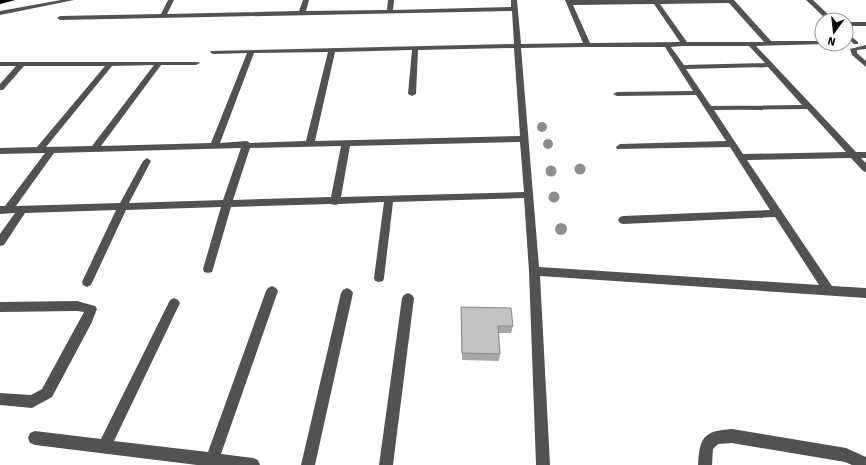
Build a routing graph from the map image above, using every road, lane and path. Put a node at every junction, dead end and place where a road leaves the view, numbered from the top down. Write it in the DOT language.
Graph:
graph roads {
  1 [pos="12,0"];
  2 [pos="71,0"];
  3 [pos="171,0"];
  4 [pos="306,0"];
  5 [pos="391,0"];
  6 [pos="809,0"];
  7 [pos="656,1"];
  8 [pos="731,1"];
  9 [pos="0,2"];
  10 [pos="569,2"];
  11 [pos="514,4"];
  12 [pos="390,11"];
  13 [pos="822,12"];
  14 [pos="0,13"];
  15 [pos="302,13"];
  16 [pos="163,16"];
  17 [pos="60,18"];
  18 [pos="854,24"];
  19 [pos="866,24"];
  20 [pos="814,43"];
  21 [pos="856,43"];
  22 [pos="866,43"];
  23 [pos="751,44"];
  24 [pos="770,44"];
  25 [pos="667,45"];
  26 [pos="685,45"];
  27 [pos="517,46"];
  28 [pos="588,46"];
  29 [pos="866,47"];
  30 [pos="415,49"];
  31 [pos="332,50"];
  32 [pos="213,52"];
  33 [pos="251,52"];
  34 [pos="159,63"];
  35 [pos="196,63"];
  36 [pos="0,64"];
  37 [pos="22,64"];
  38 [pos="110,64"];
  39 [pos="770,65"];
  40 [pos="866,65"];
  41 [pos="681,67"];
  42 [pos="0,88"];
  43 [pos="699,93"];
  44 [pos="412,94"];
  45 [pos="617,94"];
  46 [pos="809,107"];
  47 [pos="709,108"];
  48 [pos="524,139"];
  49 [pos="346,142"];
  50 [pos="310,143"];
  51 [pos="247,144"];
  52 [pos="733,144"];
  53 [pos="215,145"];
  54 [pos="620,147"];
  55 [pos="95,148"];
  56 [pos="40,149"];
  57 [pos="52,149"];
  58 [pos="0,151"];
  59 [pos="853,155"];
  60 [pos="866,155"];
  61 [pos="742,157"];
  62 [pos="147,161"];
  63 [pos="866,169"];
  64 [pos="528,195"];
  65 [pos="389,200"];
  66 [pos="335,202"];
  67 [pos="227,203"];
  68 [pos="122,208"];
  69 [pos="4,210"];
  70 [pos="22,210"];
  71 [pos="778,213"];
  72 [pos="623,220"];
  73 [pos="0,242"];
  74 [pos="208,268"];
  75 [pos="534,271"];
  76 [pos="379,278"];
  77 [pos="87,282"];
  78 [pos="272,291"];
  79 [pos="829,291"];
  80 [pos="347,293"];
  81 [pos="866,293"];
  82 [pos="408,298"];
  83 [pos="174,303"];
  84 [pos="1,309"];
  85 [pos="0,399"];
  86 [pos="35,438"];
  87 [pos="104,447"];
  88 [pos="212,460"];
  89 [pos="866,464"];
  90 [pos="254,465"];
  91 [pos="308,465"];
  92 [pos="386,465"];
  93 [pos="543,465"];
  94 [pos="705,465"];
  1 -- 9 [label="main road"];
  2 -- 14 [label="street"];
  3 -- 16 [label="street"];
  4 -- 15 [label="street"];
  5 -- 12 [label="street"];
  6 -- 13 [label="street"];
  7 -- 8 [label="street"];
  7 -- 10 [label="street"];
  7 -- 26 [label="street"];
  8 -- 24 [label="street"];
  10 -- 28 [label="street"];
  11 -- 12 [label="street"];
  11 -- 27 [label="street"];
  12 -- 15 [label="street"];
  15 -- 16 [label="street"];
  16 -- 17 [label="street"];
  18 -- 19 [label="street"];
  20 -- 24 [label="street"];
  21 -- 22 [label="street"];
  23 -- 24 [label="street"];
  23 -- 26 [label="street"];
  23 -- 39 [label="street"];
  25 -- 26 [label="street"];
  25 -- 28 [label="street"];
  25 -- 41 [label="street"];
  27 -- 28 [label="street"];
  27 -- 30 [label="street"];
  27 -- 48 [label="street"];
  29 -- 40 [label="street"];
  30 -- 31 [label="street"];
  30 -- 44 [label="street"];
  31 -- 33 [label="street"];
  31 -- 50 [label="street"];
  32 -- 33 [label="street"];
  33 -- 53 [label="street"];
  34 -- 35 [label="street"];
  34 -- 38 [label="street"];
  34 -- 55 [label="street"];
  36 -- 37 [label="street"];
  37 -- 38 [label="street"];
  37 -- 42 [label="street"];
  38 -- 56 [label="street"];
  39 -- 41 [label="street"];
  39 -- 46 [label="street"];
  41 -- 43 [label="street"];
  43 -- 45 [label="street"];
  43 -- 47 [label="street"];
  46 -- 47 [label="street"];
  46 -- 59 [label="street"];
  47 -- 52 [label="street"];
  48 -- 49 [label="street"];
  48 -- 64 [label="street"];
  49 -- 50 [label="street"];
  49 -- 66 [label="street"];
  50 -- 51 [label="street"];
  51 -- 53 [label="street"];
  51 -- 67 [label="street"];
  52 -- 54 [label="street"];
  52 -- 61 [label="street"];
  53 -- 55 [label="street"];
  55 -- 57 [label="street"];
  56 -- 57 [label="street"];
  56 -- 58 [label="street"];
  57 -- 69 [label="street"];
  59 -- 60 [label="street"];
  59 -- 61 [label="street"];
  59 -- 63 [label="street"];
  61 -- 71 [label="street"];
  62 -- 68 [label="street"];
  64 -- 65 [label="street"];
  64 -- 75 [label="street"];
  65 -- 66 [label="street"];
  65 -- 76 [label="street"];
  66 -- 67 [label="street"];
  67 -- 68 [label="street"];
  67 -- 74 [label="street"];
  68 -- 70 [label="street"];
  68 -- 77 [label="street"];
  69 -- 70 [label="street"];
  70 -- 73 [label="street"];
  71 -- 72 [label="street"];
  71 -- 79 [label="street"];
  75 -- 79 [label="street"];
  75 -- 93 [label="street"];
  78 -- 88 [label="street"];
  79 -- 81 [label="street"];
  80 -- 91 [label="street"];
  82 -- 92 [label="street"];
  83 -- 87 [label="street"];
  84 -- 85 [label="street"];
  86 -- 87 [label="street"];
  87 -- 88 [label="street"];
  88 -- 90 [label="street"];
  89 -- 94 [label="street"];
}
